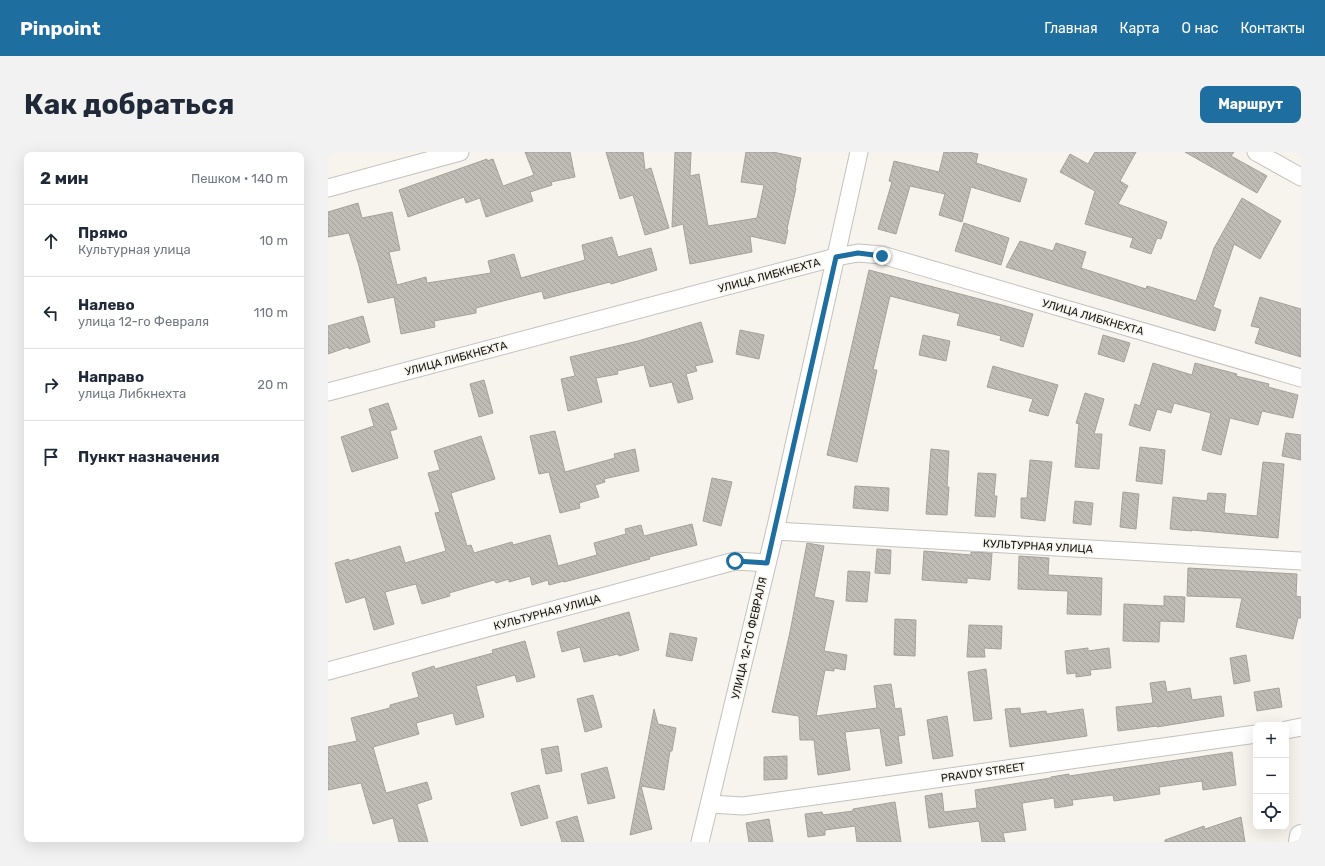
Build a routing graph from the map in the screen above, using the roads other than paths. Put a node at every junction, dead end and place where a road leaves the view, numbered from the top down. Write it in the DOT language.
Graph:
graph roads {
  1 [pos="460,152"];
  2 [pos="859,152"];
  3 [pos="1256,152"];
  4 [pos="1301,178"];
  5 [pos="328,188"];
  6 [pos="836,257"];
  7 [pos="1301,378"];
  8 [pos="328,392"];
  9 [pos="775,531"];
  10 [pos="1301,561"];
  11 [pos="767,563"];
  12 [pos="328,672"];
  13 [pos="1301,727"];
  14 [pos="1289,729"];
  15 [pos="1253,734"];
  16 [pos="710,804"];
  17 [pos="1301,836"];
  18 [pos="700,842"];
  19 [pos="1300,842"];
  1 -- 5 [label="street"];
  2 -- 6 [label="street, УЛИЦА 12-ГО ФЕВРАЛЯ"];
  3 -- 4 [label="street"];
  6 -- 7 [label="street, УЛИЦА ЛИБКНЕХТА"];
  6 -- 8 [label="street, УЛИЦА ЛИБКНЕХТА"];
  6 -- 9 [label="street, УЛИЦА 12-ГО ФЕВРАЛЯ"];
  9 -- 10 [label="street, КУЛЬТУРНАЯ УЛИЦА"];
  9 -- 11 [label="street, УЛИЦА 12-ГО ФЕВРАЛЯ"];
  11 -- 12 [label="street, КУЛЬТУРНАЯ УЛИЦА"];
  11 -- 16 [label="street, УЛИЦА 12-ГО ФЕВРАЛЯ"];
  13 -- 14 [label="street"];
  15 -- 16 [label="street, PRAVDY STREET"];
  16 -- 18 [label="street, УЛИЦА 12-ГО ФЕВРАЛЯ"];
  17 -- 19 [label="street"];
}
